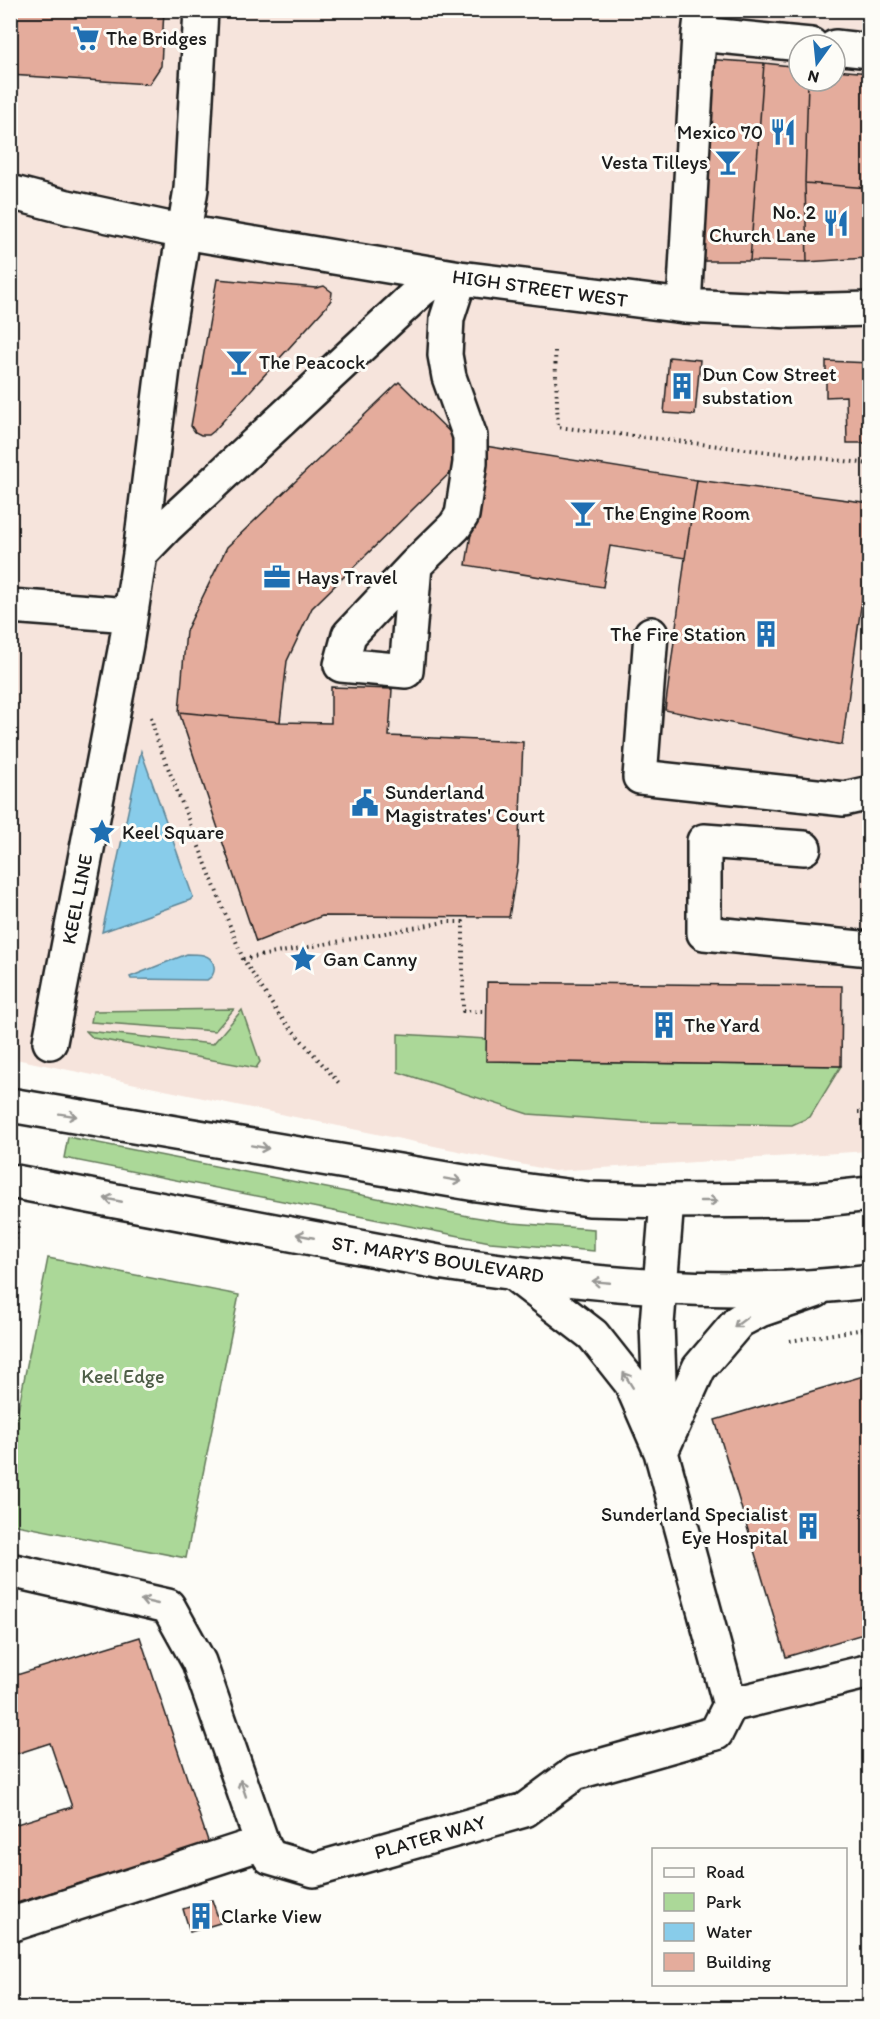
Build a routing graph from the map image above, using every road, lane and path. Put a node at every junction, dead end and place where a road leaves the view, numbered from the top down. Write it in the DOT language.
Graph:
graph roads {
  1 [pos="201,10"];
  2 [pos="701,22"];
  3 [pos="787,40"];
  4 [pos="847,48"];
  5 [pos="870,51"];
  6 [pos="10,192"];
  7 [pos="184,232"];
  8 [pos="451,277"];
  9 [pos="684,306"];
  10 [pos="870,309"];
  11 [pos="555,351"];
  12 [pos="870,464"];
  13 [pos="140,554"];
  14 [pos="415,565"];
  15 [pos="10,606"];
  16 [pos="130,615"];
  17 [pos="651,634"];
  18 [pos="148,706"];
  19 [pos="870,793"];
  20 [pos="804,848"];
  21 [pos="870,949"];
  22 [pos="243,959"];
  23 [pos="487,1011"];
  24 [pos="50,1042"];
  25 [pos="339,1083"];
  26 [pos="10,1105"];
  27 [pos="858,1112"];
  28 [pos="870,1112"];
  29 [pos="10,1181"];
  30 [pos="870,1194"];
  31 [pos="667,1201"];
  32 [pos="20,1215"];
  33 [pos="10,1269"];
  34 [pos="514,1274"];
  35 [pos="870,1281"];
  36 [pos="834,1286"];
  37 [pos="660,1288"];
  38 [pos="662,1452"];
  39 [pos="10,1570"];
  40 [pos="870,1671"];
  41 [pos="729,1705"];
  42 [pos="262,1843"];
  43 [pos="10,1924"];
  1 -- 7 [label="main road, KEEL LINE"];
  2 -- 3 [label="main road"];
  2 -- 9 [label="main road"];
  4 -- 5 [label="main road"];
  6 -- 7 [label="main road"];
  7 -- 8 [label="main road"];
  7 -- 13 [label="main road, KEEL LINE"];
  8 -- 9 [label="main road, HIGH STREET WEST"];
  8 -- 13 [label="main road, HIGH STREET WEST"];
  8 -- 14 [label="main road"];
  9 -- 10 [label="main road, HIGH STREET WEST"];
  11 -- 12 [label="path"];
  13 -- 16 [label="main road, KEEL LINE"];
  15 -- 16 [label="main road"];
  16 -- 24 [label="main road, KEEL LINE"];
  17 -- 19 [label="main road"];
  18 -- 22 [label="path"];
  20 -- 21 [label="main road"];
  22 -- 23 [label="path"];
  22 -- 25 [label="path"];
  26 -- 31 [label="main road, one-way"];
  27 -- 28 [label="path"];
  34 -- 29 [label="main road, ST. MARY'S BOULEVARD, one-way"];
  31 -- 30 [label="main road, one-way"];
  31 -- 37 [label="main road"];
  32 -- 33 [label="path"];
  37 -- 34 [label="main road, ST. MARY'S BOULEVARD, one-way"];
  38 -- 34 [label="main road, one-way"];
  35 -- 36 [label="main road, ST. MARY'S BOULEVARD"];
  36 -- 37 [label="main road, ST. MARY'S BOULEVARD"];
  36 -- 38 [label="main road, one-way"];
  37 -- 38 [label="main road"];
  38 -- 41 [label="main road"];
  42 -- 39 [label="main road, one-way"];
  40 -- 41 [label="main road"];
  41 -- 42 [label="main road, PLATER WAY"];
  42 -- 43 [label="main road"];
}
